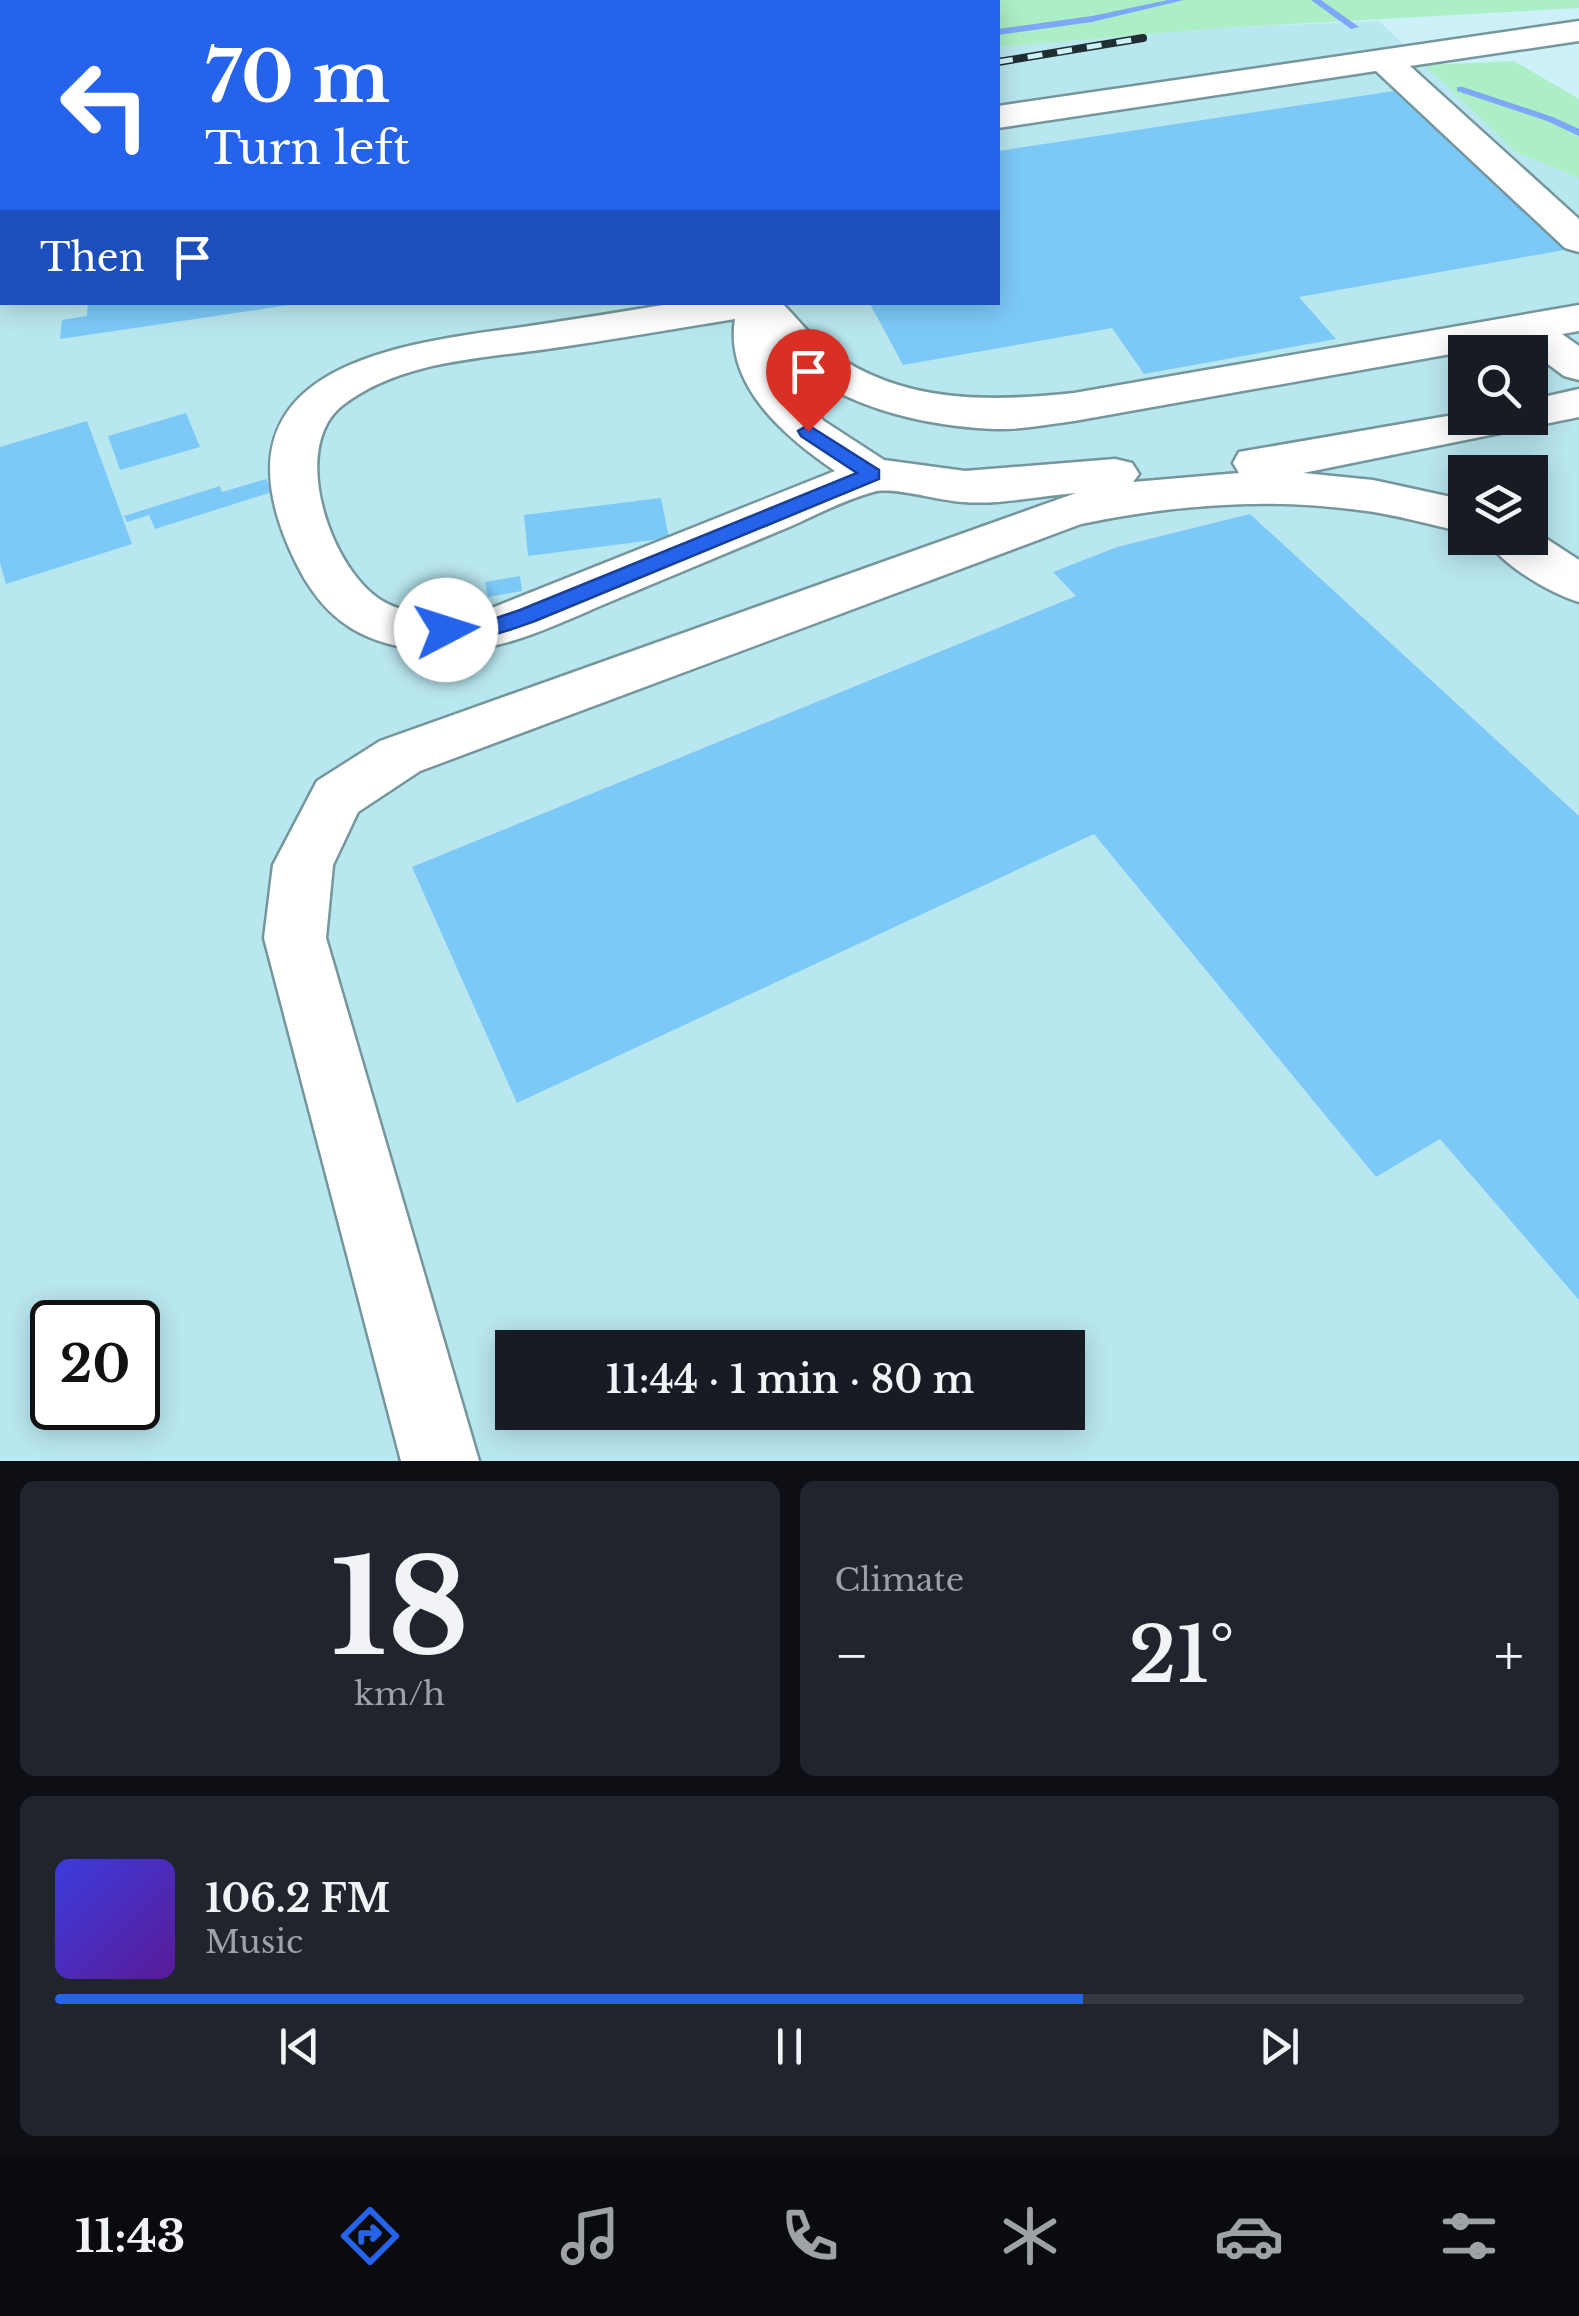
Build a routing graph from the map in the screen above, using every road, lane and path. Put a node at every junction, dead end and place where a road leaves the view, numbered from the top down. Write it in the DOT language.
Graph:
graph roads {
  1 [pos="1579,30"];
  2 [pos="1381,58"];
  3 [pos="1000,117"];
  4 [pos="1579,240"];
  5 [pos="746,305"];
  6 [pos="759,305"];
  7 [pos="761,305"];
  8 [pos="1579,318"];
  9 [pos="1526,327"];
  10 [pos="1579,367"];
  11 [pos="1579,403"];
  12 [pos="1548,410"];
  13 [pos="1448,431"];
  14 [pos="872,474"];
  15 [pos="1448,512"];
  16 [pos="1536,555"];
  17 [pos="1579,584"];
  18 [pos="440,1461"];
  1 -- 2 [label="lane"];
  2 -- 3 [label="lane"];
  2 -- 4 [label="lane"];
  5 -- 14 [label="lane"];
  6 -- 14 [label="lane"];
  7 -- 9 [label="lane"];
  8 -- 9 [label="lane"];
  9 -- 10 [label="lane"];
  11 -- 12 [label="lane"];
  13 -- 14 [label="lane"];
  15 -- 18 [label="lane"];
  16 -- 17 [label="lane"];
}
